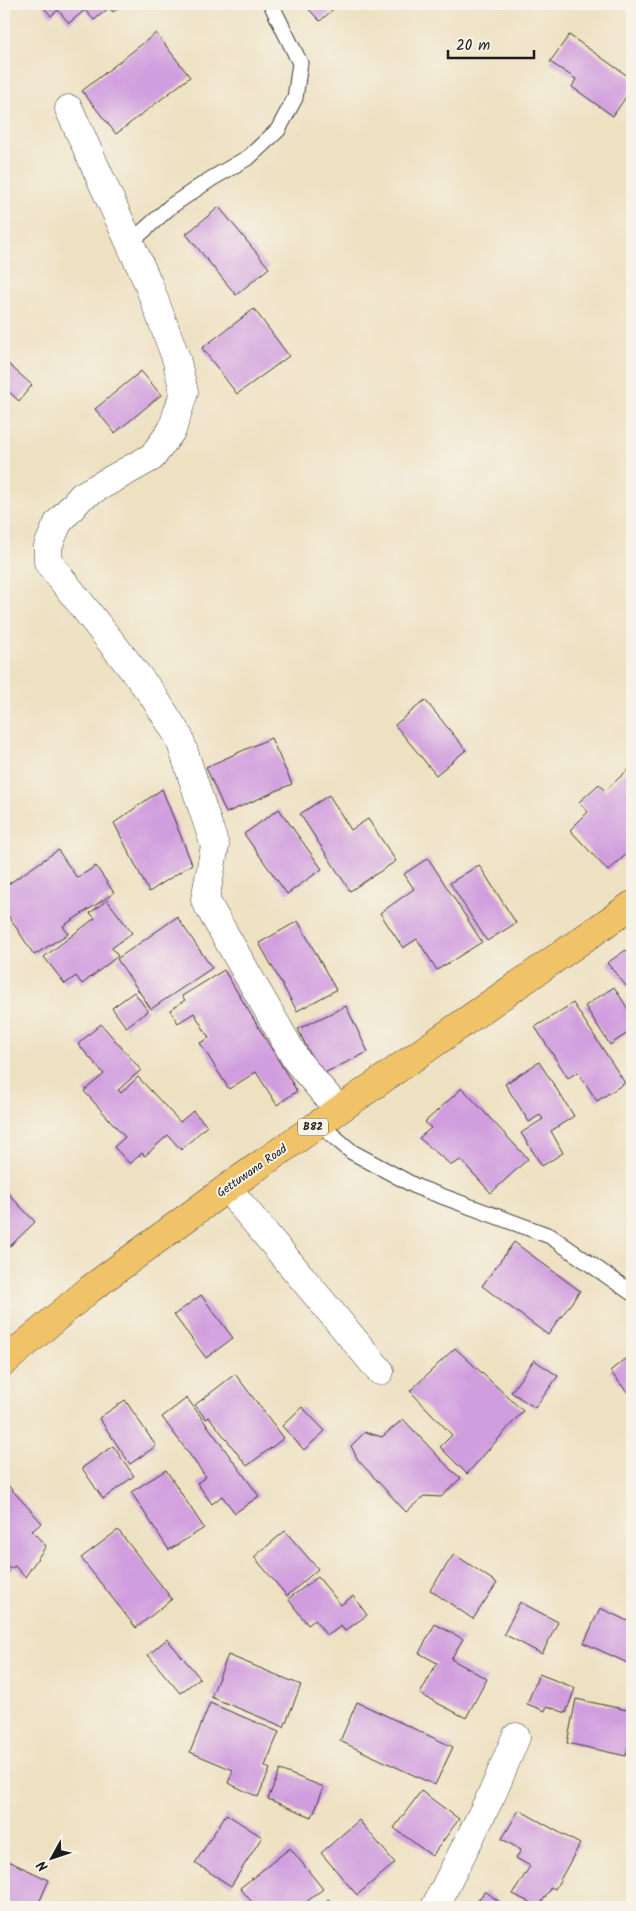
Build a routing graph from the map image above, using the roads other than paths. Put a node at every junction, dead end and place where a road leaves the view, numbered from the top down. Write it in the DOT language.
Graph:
graph roads {
  1 [pos="271,4"];
  2 [pos="69,109"];
  3 [pos="130,244"];
  4 [pos="632,905"];
  5 [pos="328,1116"];
  6 [pos="227,1188"];
  7 [pos="632,1293"];
  8 [pos="4,1362"];
  9 [pos="380,1371"];
  10 [pos="516,1736"];
  11 [pos="435,1907"];
  1 -- 3 [label="lane"];
  2 -- 3 [label="street"];
  3 -- 5 [label="street"];
  4 -- 5 [label="main road, Gettuwana Road / B82"];
  5 -- 6 [label="main road, Gettuwana Road / B82"];
  5 -- 7 [label="lane"];
  6 -- 8 [label="main road, Gettuwana Road / B82"];
  6 -- 9 [label="street"];
  10 -- 11 [label="street"];
}
